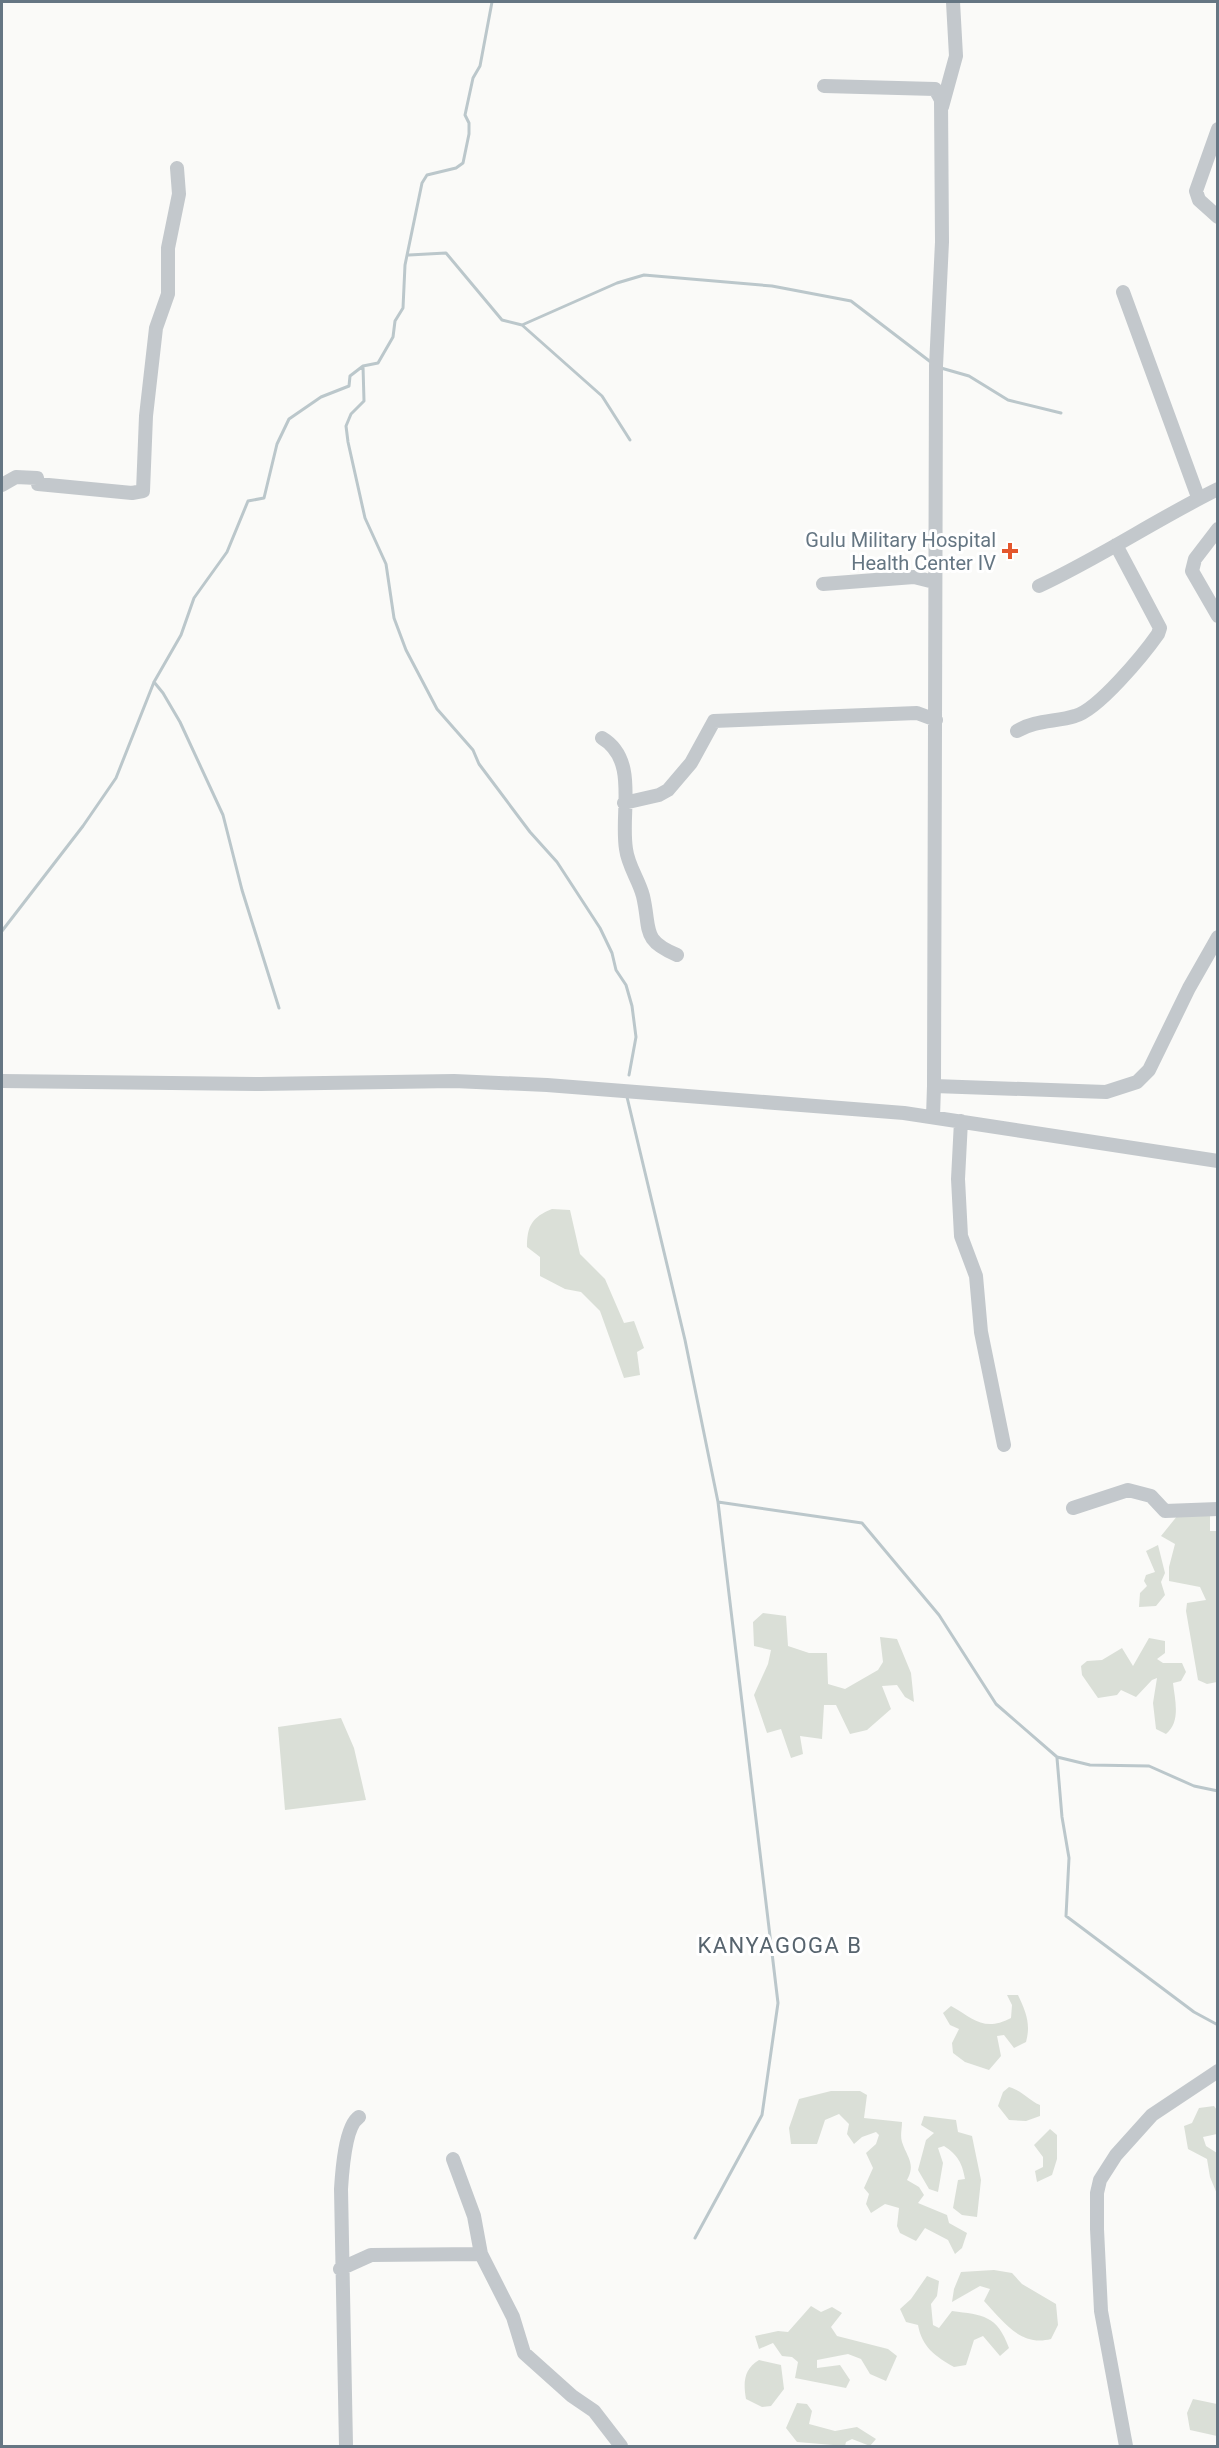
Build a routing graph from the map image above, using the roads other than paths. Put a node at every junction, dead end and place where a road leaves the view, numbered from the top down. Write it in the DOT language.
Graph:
graph roads {
  1 [pos="953,2"];
  2 [pos="824,86"];
  3 [pos="942,109"];
  4 [pos="1218,129"];
  5 [pos="177,168"];
  6 [pos="1218,217"];
  7 [pos="1123,292"];
  8 [pos="2,485"];
  9 [pos="1218,489"];
  10 [pos="1198,497"];
  11 [pos="1218,529"];
  12 [pos="1116,545"];
  13 [pos="934,582"];
  14 [pos="823,584"];
  15 [pos="1039,586"];
  16 [pos="1218,616"];
  17 [pos="936,720"];
  18 [pos="1017,731"];
  19 [pos="602,738"];
  20 [pos="624,803"];
  21 [pos="1218,937"];
  22 [pos="677,955"];
  23 [pos="2,1081"];
  24 [pos="934,1086"];
  25 [pos="933,1117"];
  26 [pos="961,1121"];
  27 [pos="1218,1161"];
  28 [pos="1004,1446"];
  29 [pos="1073,1508"];
  30 [pos="1218,1509"];
  31 [pos="1218,2070"];
  32 [pos="359,2117"];
  33 [pos="453,2159"];
  34 [pos="482,2254"];
  35 [pos="340,2269"];
  36 [pos="346,2446"];
  37 [pos="621,2446"];
  38 [pos="1126,2446"];
  1 -- 3 [label="street"];
  2 -- 3 [label="street"];
  3 -- 13 [label="street"];
  4 -- 6 [label="street"];
  5 -- 8 [label="street"];
  7 -- 10 [label="street"];
  9 -- 10 [label="street"];
  10 -- 12 [label="street"];
  11 -- 16 [label="street"];
  12 -- 15 [label="street"];
  12 -- 18 [label="street"];
  13 -- 14 [label="street"];
  13 -- 17 [label="street"];
  17 -- 20 [label="street"];
  17 -- 24 [label="street"];
  19 -- 20 [label="street"];
  20 -- 22 [label="street"];
  21 -- 24 [label="street"];
  23 -- 25 [label="street"];
  24 -- 25 [label="street"];
  25 -- 26 [label="street"];
  26 -- 27 [label="street"];
  26 -- 28 [label="street"];
  29 -- 30 [label="street"];
  31 -- 38 [label="street"];
  32 -- 35 [label="street"];
  33 -- 34 [label="street"];
  34 -- 35 [label="street"];
  34 -- 37 [label="street"];
  35 -- 36 [label="street"];
}
